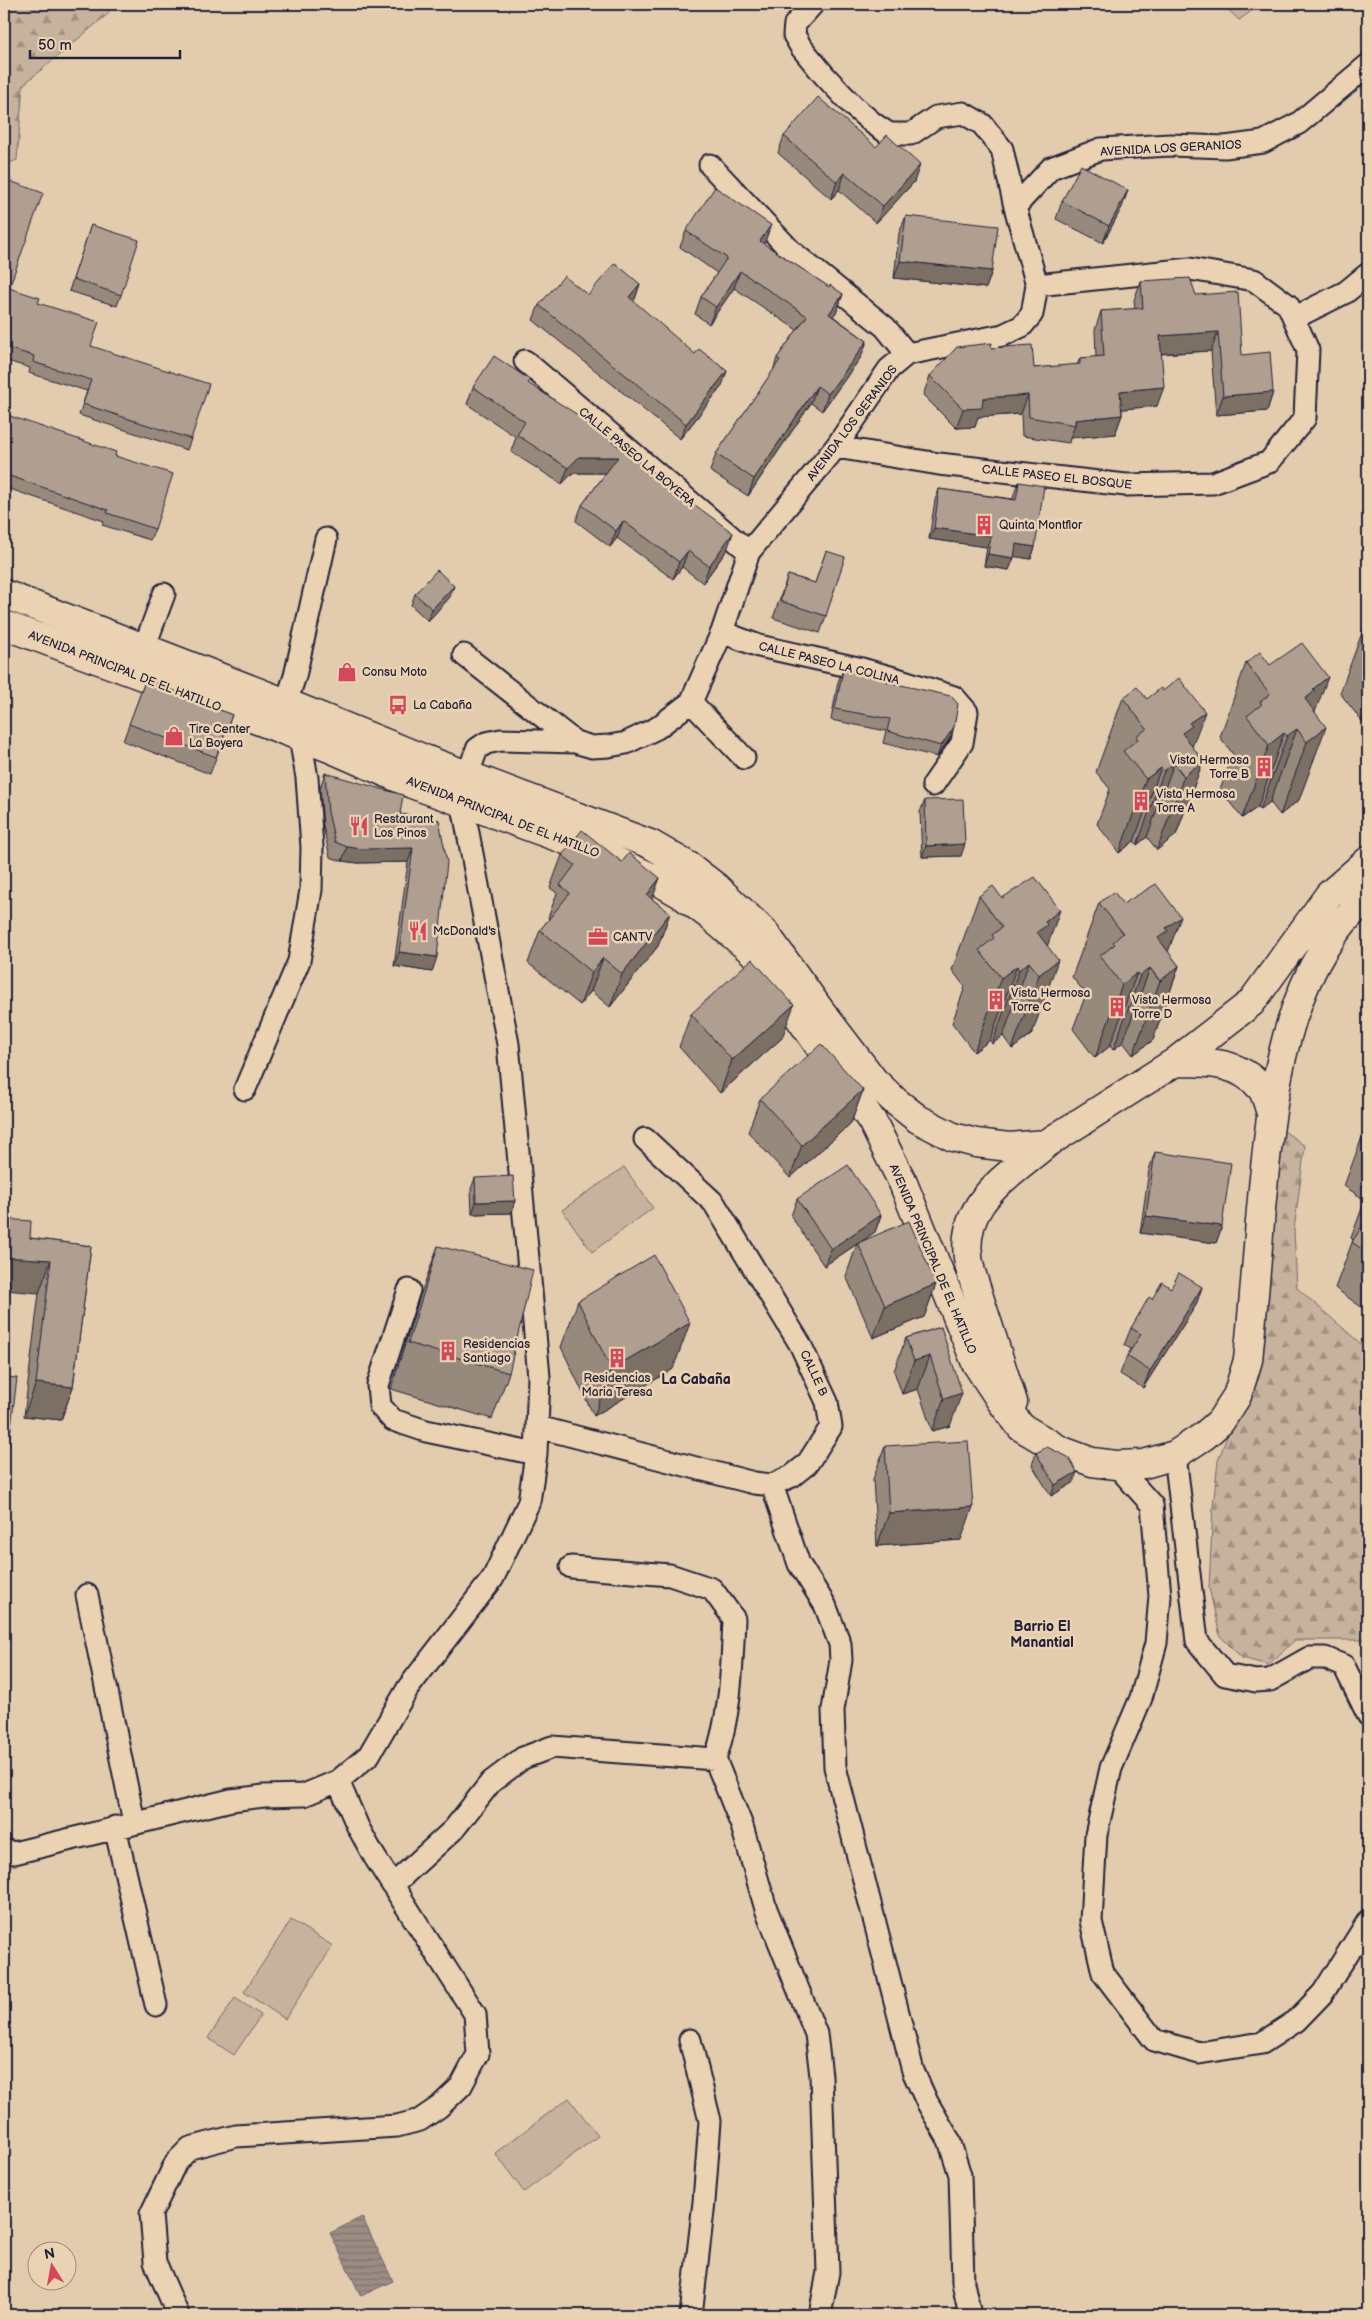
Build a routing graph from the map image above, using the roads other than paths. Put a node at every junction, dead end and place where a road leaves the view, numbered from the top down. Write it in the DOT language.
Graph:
graph roads {
  1 [pos="813,4"];
  2 [pos="1368,65"];
  3 [pos="710,165"];
  4 [pos="1015,207"];
  5 [pos="1368,274"];
  6 [pos="1037,285"];
  7 [pos="1294,318"];
  8 [pos="907,354"];
  9 [pos="525,362"];
  10 [pos="836,447"];
  11 [pos="326,539"];
  12 [pos="749,552"];
  13 [pos="4,594"];
  14 [pos="164,594"];
  15 [pos="4,625"];
  16 [pos="722,632"];
  17 [pos="144,648"];
  18 [pos="464,655"];
  19 [pos="691,702"];
  20 [pos="286,703"];
  21 [pos="300,737"];
  22 [pos="575,742"];
  23 [pos="744,758"];
  24 [pos="933,785"];
  25 [pos="464,788"];
  26 [pos="1368,861"];
  27 [pos="1368,897"];
  28 [pos="1175,1062"];
  29 [pos="245,1089"];
  30 [pos="1271,1113"];
  31 [pos="645,1138"];
  32 [pos="1046,1144"];
  33 [pos="410,1290"];
  34 [pos="538,1427"];
  35 [pos="1021,1427"];
  36 [pos="536,1454"];
  37 [pos="1175,1455"];
  38 [pos="1116,1465"];
  39 [pos="772,1485"];
  40 [pos="1178,1494"];
  41 [pos="1152,1504"];
  42 [pos="571,1567"];
  43 [pos="87,1595"];
  44 [pos="1368,1715"];
  45 [pos="715,1759"];
  46 [pos="338,1781"];
  47 [pos="124,1825"];
  48 [pos="4,1850"];
  49 [pos="394,1884"];
  50 [pos="1368,1921"];
  51 [pos="156,2005"];
  52 [pos="690,2040"];
  53 [pos="178,2315"];
  54 [pos="691,2315"];
  55 [pos="820,2315"];
  56 [pos="970,2315"];
  1 -- 4 [label="street"];
  2 -- 4 [label="street, AVENIDA LOS GERANIOS"];
  3 -- 8 [label="street"];
  4 -- 6 [label="street, AVENIDA LOS GERANIOS"];
  5 -- 7 [label="street"];
  6 -- 7 [label="street, CALLE PASEO EL BOSQUE"];
  6 -- 8 [label="street, AVENIDA LOS GERANIOS"];
  7 -- 10 [label="street, CALLE PASEO EL BOSQUE"];
  8 -- 10 [label="street, AVENIDA LOS GERANIOS"];
  9 -- 12 [label="street, CALLE PASEO LA BOYERA"];
  10 -- 12 [label="street, AVENIDA LOS GERANIOS"];
  11 -- 20 [label="street"];
  12 -- 16 [label="street, AVENIDA LOS GERANIOS"];
  13 -- 17 [label="main road, AVENIDA PRINCIPAL DE EL HATILLO"];
  14 -- 17 [label="street"];
  15 -- 21 [label="main road, AVENIDA PRINCIPAL DE EL HATILLO"];
  16 -- 19 [label="street, AVENIDA LOS GERANIOS"];
  16 -- 24 [label="street, CALLE PASEO LA COLINA"];
  17 -- 20 [label="main road, AVENIDA PRINCIPAL DE EL HATILLO"];
  18 -- 22 [label="street"];
  19 -- 22 [label="street, AVENIDA LOS GERANIOS"];
  19 -- 23 [label="street"];
  20 -- 25 [label="main road, AVENIDA PRINCIPAL DE EL HATILLO"];
  21 -- 25 [label="main road, AVENIDA PRINCIPAL DE EL HATILLO"];
  21 -- 29 [label="street"];
  22 -- 25 [label="street, AVENIDA LOS GERANIOS"];
  25 -- 32 [label="main road, AVENIDA PRINCIPAL DE EL HATILLO"];
  25 -- 34 [label="street"];
  25 -- 35 [label="main road, AVENIDA PRINCIPAL DE EL HATILLO"];
  26 -- 28 [label="main road, AVENIDA PRINCIPAL DE EL HATILLO"];
  27 -- 30 [label="main road, AVENIDA PRINCIPAL DE EL HATILLO"];
  28 -- 30 [label="main road"];
  28 -- 32 [label="main road, AVENIDA PRINCIPAL DE EL HATILLO"];
  30 -- 37 [label="main road, AVENIDA PRINCIPAL DE EL HATILLO"];
  31 -- 39 [label="street, CALLE B"];
  32 -- 35 [label="main road"];
  33 -- 36 [label="street"];
  34 -- 36 [label="street"];
  34 -- 39 [label="street"];
  35 -- 38 [label="main road, AVENIDA PRINCIPAL DE EL HATILLO"];
  36 -- 46 [label="street"];
  37 -- 38 [label="main road, AVENIDA PRINCIPAL DE EL HATILLO"];
  37 -- 40 [label="street"];
  38 -- 41 [label="street"];
  39 -- 56 [label="street"];
  40 -- 41 [label="street"];
  40 -- 44 [label="street"];
  41 -- 50 [label="street"];
  42 -- 45 [label="street"];
  43 -- 47 [label="street"];
  45 -- 49 [label="street"];
  45 -- 55 [label="street"];
  46 -- 47 [label="street"];
  46 -- 49 [label="street"];
  47 -- 48 [label="street"];
  47 -- 51 [label="street"];
  49 -- 53 [label="street"];
  52 -- 54 [label="street"];
}
